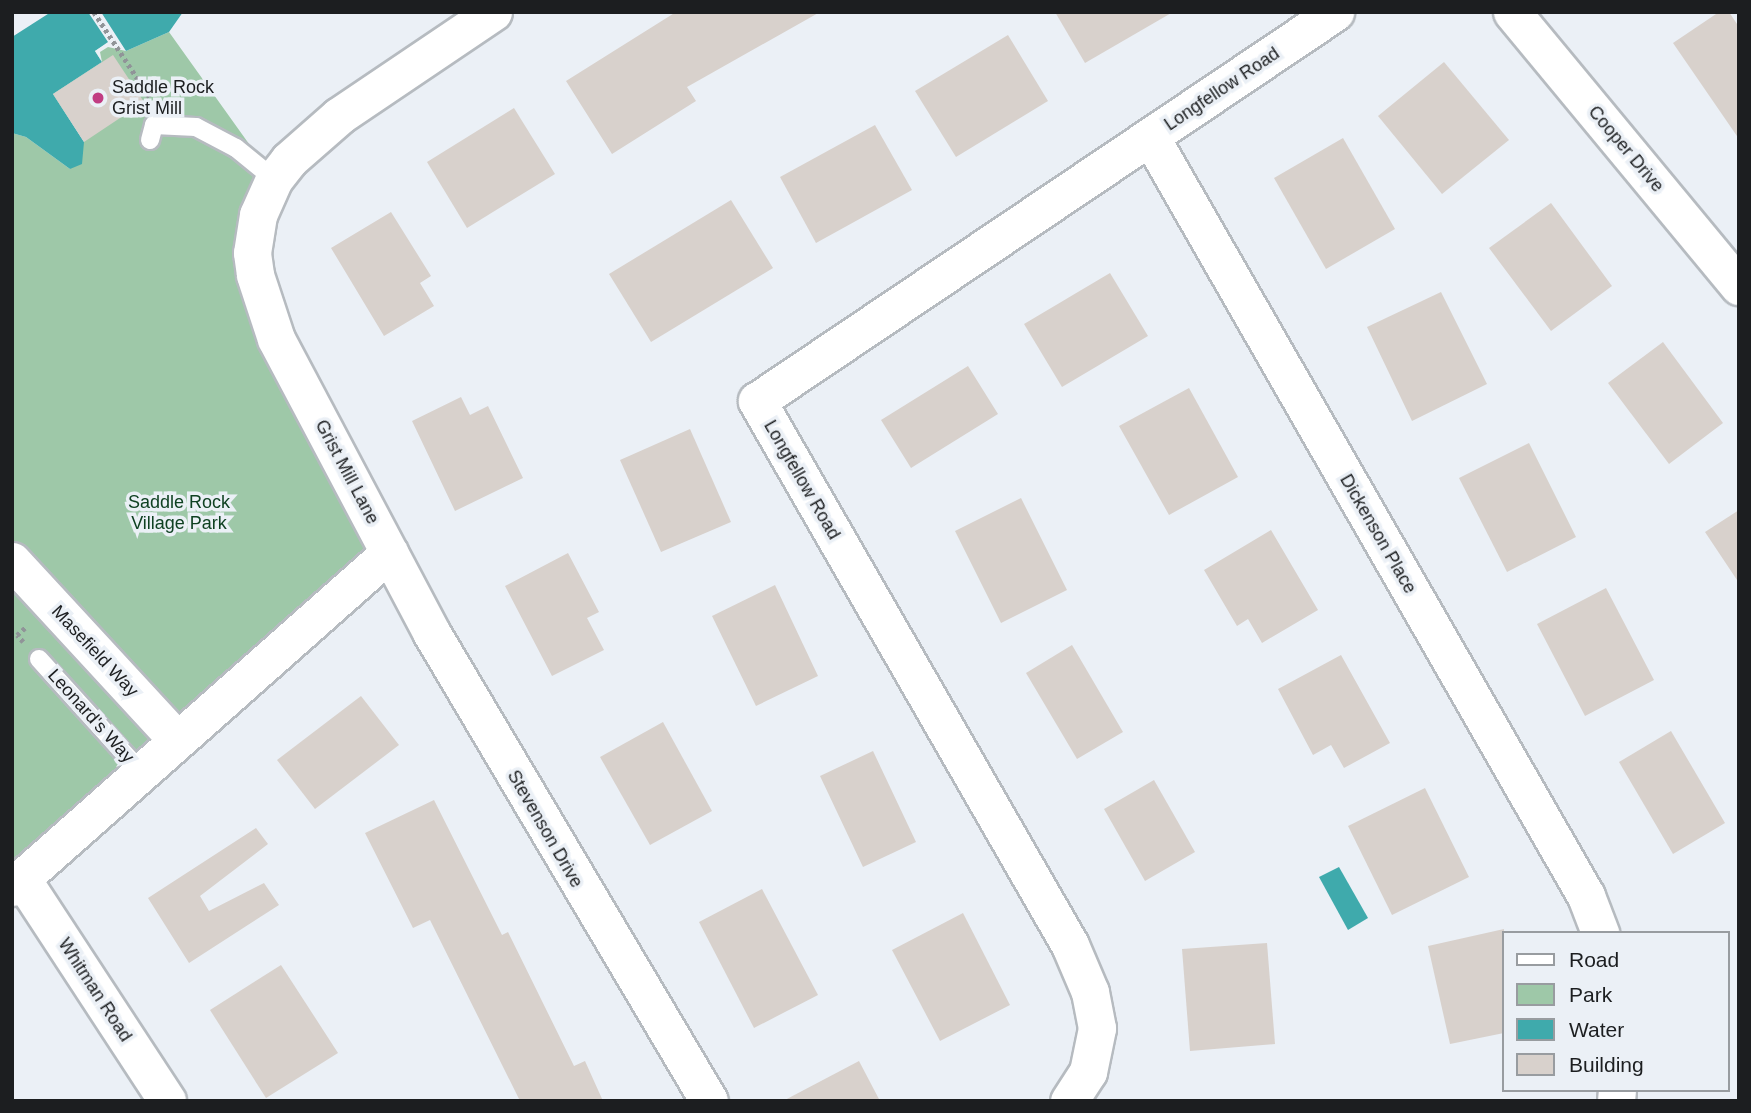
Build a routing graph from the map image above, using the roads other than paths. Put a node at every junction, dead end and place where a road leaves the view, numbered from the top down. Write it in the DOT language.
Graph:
graph roads {
  1 [pos="493,12"];
  2 [pos="1335,12"];
  3 [pos="1512,12"];
  4 [pos="1151,138"];
  5 [pos="150,140"];
  6 [pos="274,179"];
  7 [pos="1739,286"];
  8 [pos="389,552"];
  9 [pos="12,561"];
  10 [pos="39,659"];
  11 [pos="177,740"];
  12 [pos="142,773"];
  13 [pos="17,883"];
  14 [pos="1599,931"];
  15 [pos="167,1101"];
  16 [pos="709,1101"];
  17 [pos="1069,1101"];
  1 -- 6 [label="street, Grist Mill Lane"];
  2 -- 4 [label="street, Longfellow Road"];
  3 -- 7 [label="street, Cooper Drive"];
  4 -- 14 [label="street, Dickenson Place"];
  4 -- 17 [label="street, Longfellow Road"];
  5 -- 6 [label="lane"];
  6 -- 8 [label="street, Grist Mill Lane"];
  8 -- 11 [label="street"];
  8 -- 16 [label="street, Stevenson Drive"];
  9 -- 11 [label="street, Masefield Way"];
  10 -- 12 [label="lane, Leonard's Way"];
  11 -- 12 [label="street"];
  12 -- 13 [label="street"];
  13 -- 15 [label="street, Whitman Road"];
}
